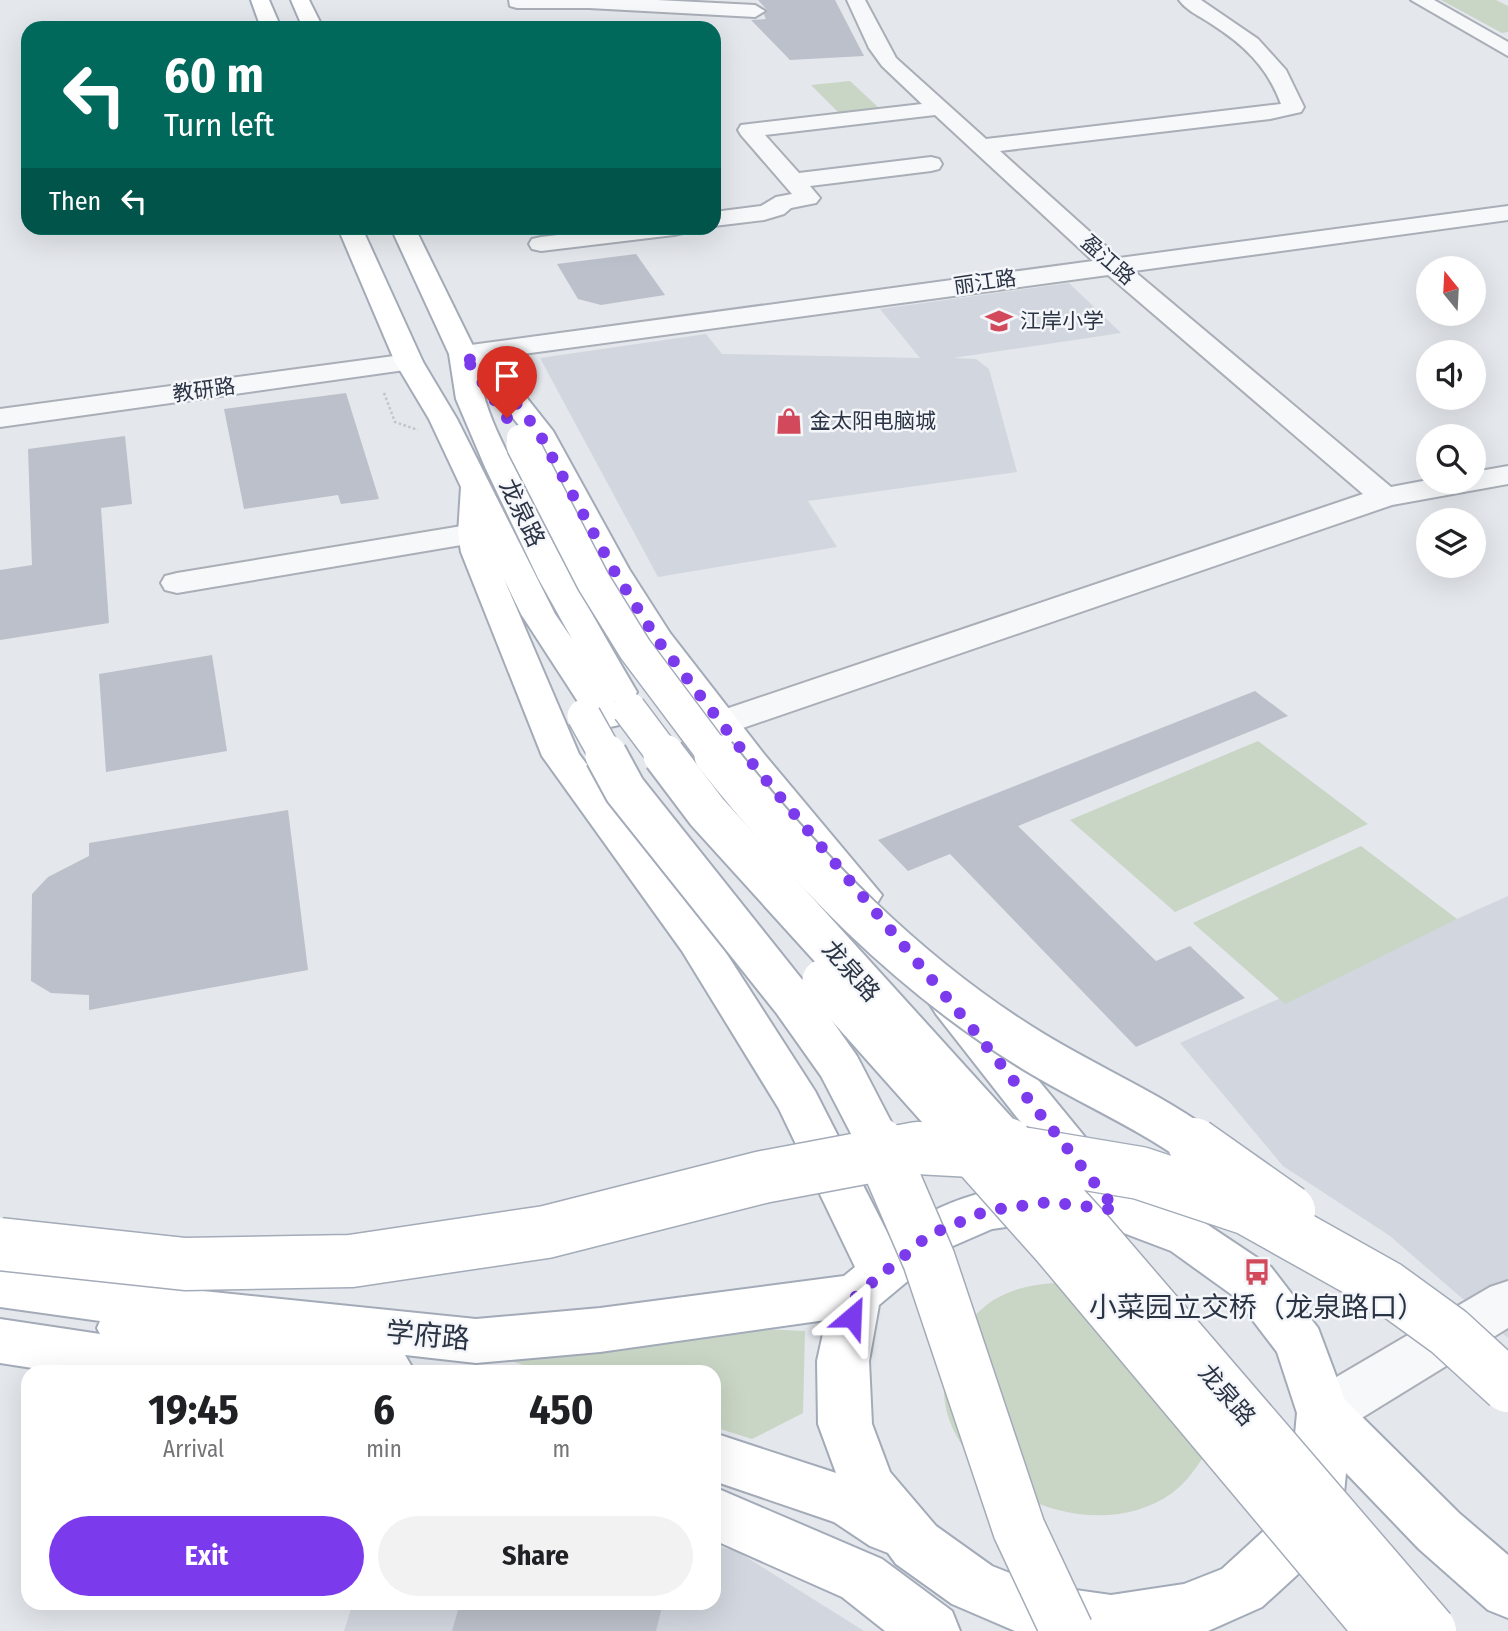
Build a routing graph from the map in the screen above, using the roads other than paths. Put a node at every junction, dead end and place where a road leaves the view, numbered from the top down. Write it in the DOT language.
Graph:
graph roads {
  1 [pos="260,0"];
  2 [pos="300,0"];
  3 [pos="856,0"];
  4 [pos="1188,0"];
  5 [pos="1420,0"];
  6 [pos="517,2"];
  7 [pos="755,11"];
  8 [pos="268,21"];
  9 [pos="310,21"];
  10 [pos="1508,50"];
  11 [pos="941,108"];
  12 [pos="981,146"];
  13 [pos="914,147"];
  14 [pos="797,152"];
  15 [pos="771,155"];
  16 [pos="931,164"];
  17 [pos="793,181"];
  18 [pos="948,182"];
  19 [pos="1508,213"];
  20 [pos="721,218"];
  21 [pos="353,235"];
  22 [pos="406,235"];
  23 [pos="616,235"];
  24 [pos="541,244"];
  25 [pos="1112,265"];
  26 [pos="463,354"];
  27 [pos="409,362"];
  28 [pos="0,418"];
  29 [pos="1508,475"];
  30 [pos="1486,479"];
  31 [pos="476,488"];
  32 [pos="1416,491"];
  33 [pos="1385,497"];
  34 [pos="474,534"];
  35 [pos="177,583"];
  36 [pos="606,714"];
  37 [pos="722,723"];
  38 [pos="1116,1210"];
  39 [pos="0,1244"];
  40 [pos="870,1284"];
  41 [pos="0,1286"];
  42 [pos="1387,1287"];
  43 [pos="1508,1302"];
  44 [pos="0,1310"];
  45 [pos="0,1341"];
  46 [pos="155,1365"];
  47 [pos="345,1365"];
  48 [pos="1508,1387"];
  49 [pos="1323,1413"];
  50 [pos="721,1459"];
  51 [pos="721,1516"];
  52 [pos="916,1545"];
  53 [pos="1508,1591"];
  54 [pos="1198,1621"];
  55 [pos="932,1631"];
  56 [pos="1067,1631"];
  57 [pos="1382,1631"];
  58 [pos="1430,1631"];
  1 -- 8 [label="main road"];
  2 -- 9 [label="main road"];
  3 -- 11 [label="street, 盈江路"];
  4 -- 12 [label="street"];
  5 -- 10 [label="street"];
  6 -- 7 [label="street"];
  11 -- 12 [label="street, 盈江路"];
  11 -- 15 [label="street"];
  12 -- 25 [label="street, 盈江路"];
  13 -- 16 [label="street"];
  14 -- 15 [label="street"];
  15 -- 17 [label="street"];
  16 -- 17 [label="street"];
  16 -- 18 [label="street"];
  17 -- 20 [label="street"];
  19 -- 25 [label="street, 丽江路"];
  21 -- 27 [label="main road, 龙泉路"];
  22 -- 26 [label="main road, 龙泉路"];
  23 -- 24 [label="street"];
  25 -- 26 [label="street, 丽江路"];
  25 -- 33 [label="street, 盈江路"];
  26 -- 36 [label="main road, 龙泉路"];
  26 -- 37 [label="main road"];
  26 -- 42 [label="main road, bridge"];
  27 -- 28 [label="street, 教研路"];
  27 -- 31 [label="main road, 龙泉路"];
  29 -- 30 [label="street"];
  31 -- 34 [label="main road"];
  31 -- 36 [label="main road, 龙泉路"];
  32 -- 33 [label="street"];
  33 -- 37 [label="street"];
  34 -- 35 [label="street"];
  34 -- 40 [label="main road"];
  36 -- 56 [label="main road, bridge"];
  36 -- 57 [label="main road, 龙泉路, bridge"];
  36 -- 58 [label="main road, 龙泉路, bridge"];
  37 -- 38 [label="main road"];
  38 -- 40 [label="main road"];
  38 -- 49 [label="main road"];
  39 -- 42 [label="main road, bridge"];
  40 -- 41 [label="main road, 学府路"];
  40 -- 52 [label="main road"];
  42 -- 48 [label="main road, bridge"];
  43 -- 49 [label="street"];
  44 -- 47 [label="main road, 学府路"];
  45 -- 46 [label="main road"];
  49 -- 53 [label="main road"];
  49 -- 54 [label="main road"];
  50 -- 52 [label="main road"];
  51 -- 55 [label="main road"];
  52 -- 54 [label="main road"];
}
